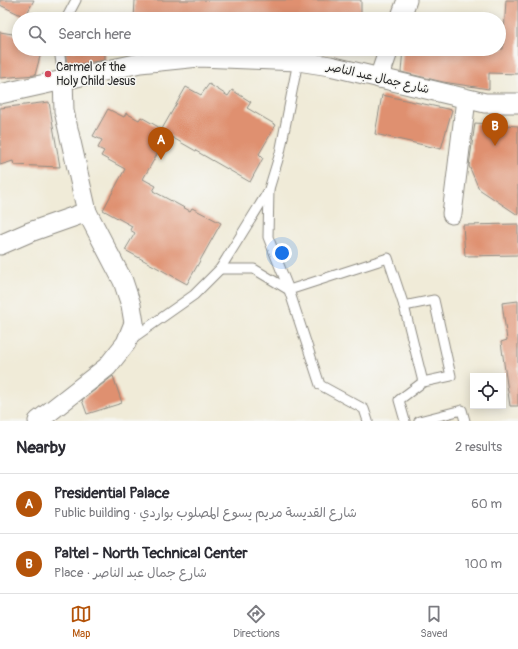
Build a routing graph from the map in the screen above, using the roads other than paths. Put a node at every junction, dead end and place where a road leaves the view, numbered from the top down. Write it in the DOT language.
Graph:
graph roads {
  1 [pos="76,0"];
  2 [pos="407,0"];
  3 [pos="70,12"];
  4 [pos="403,12"];
  5 [pos="60,56"];
  6 [pos="387,56"];
  7 [pos="298,61"];
  8 [pos="63,78"];
  9 [pos="379,78"];
  10 [pos="0,94"];
  11 [pos="466,99"];
  12 [pos="518,103"];
  13 [pos="269,189"];
  14 [pos="88,212"];
  15 [pos="452,214"];
  16 [pos="0,245"];
  17 [pos="220,269"];
  18 [pos="289,290"];
  19 [pos="404,306"];
  20 [pos="126,343"];
  21 [pos="423,382"];
  22 [pos="38,421"];
  23 [pos="368,421"];
  24 [pos="405,421"];
  25 [pos="419,421"];
  26 [pos="465,421"];
  1 -- 3 [label="lane"];
  2 -- 4 [label="street"];
  5 -- 8 [label="lane"];
  6 -- 9 [label="street"];
  7 -- 8 [label="street, شارع جمال عبد الناصر"];
  7 -- 9 [label="street, شارع جمال عبد الناصر"];
  7 -- 13 [label="lane"];
  8 -- 10 [label="street, شارع جمال عبد الناصر"];
  8 -- 14 [label="street"];
  9 -- 11 [label="street, شارع جمال عبد الناصر"];
  11 -- 12 [label="street, شارع جمال عبد الناصر"];
  11 -- 15 [label="street"];
  13 -- 17 [label="lane"];
  13 -- 18 [label="lane"];
  14 -- 16 [label="street"];
  14 -- 20 [label="street"];
  17 -- 18 [label="lane"];
  17 -- 20 [label="lane"];
  18 -- 19 [label="lane"];
  18 -- 23 [label="lane"];
  19 -- 21 [label="lane"];
  19 -- 21 [label="lane"];
  20 -- 22 [label="street"];
  21 -- 24 [label="lane"];
  25 -- 26 [label="lane"];
}
